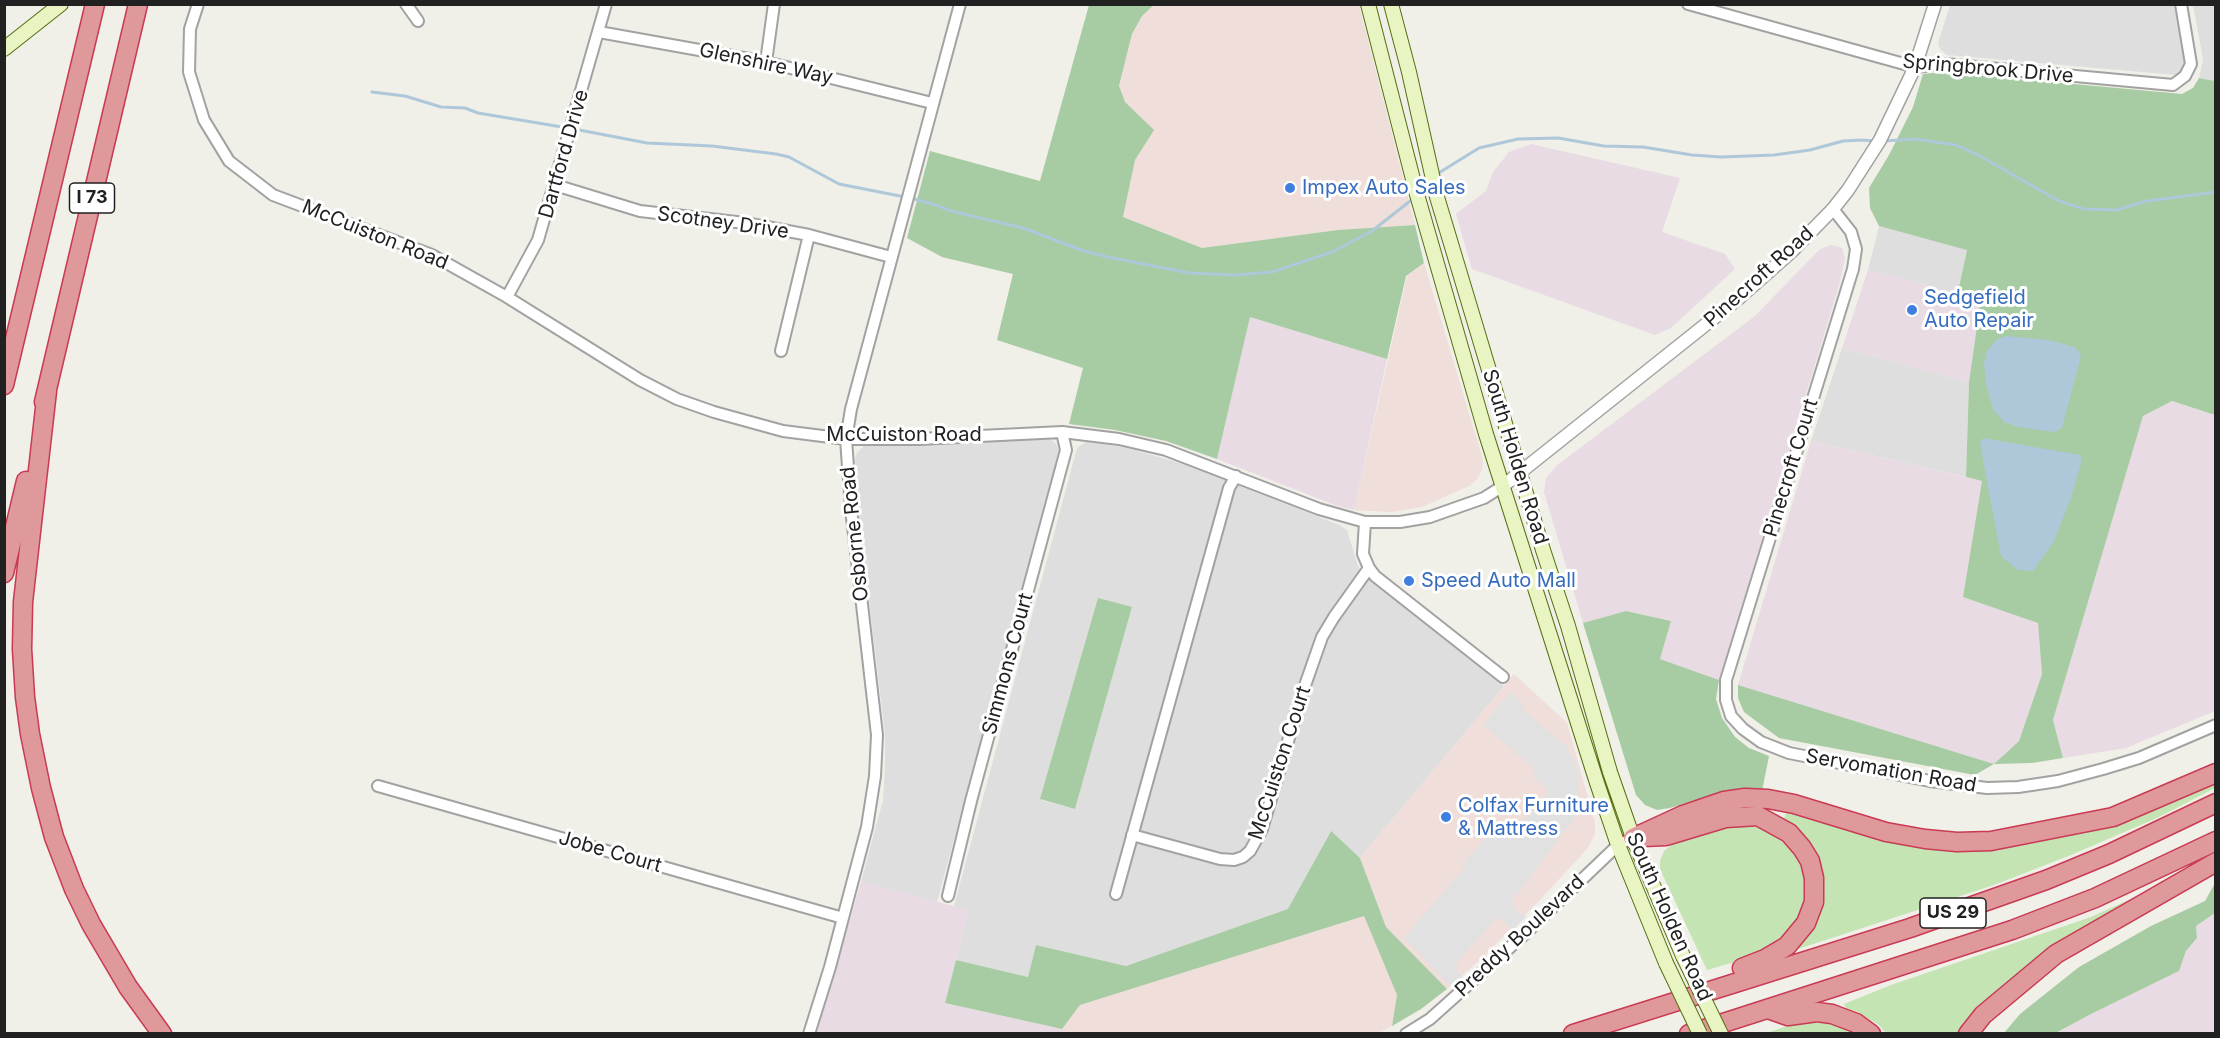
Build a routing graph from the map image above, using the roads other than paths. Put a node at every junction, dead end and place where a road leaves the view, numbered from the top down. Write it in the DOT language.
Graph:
graph roads {
  1 [pos="61,4"];
  2 [pos="95,4"];
  3 [pos="138,4"];
  4 [pos="198,4"];
  5 [pos="406,4"];
  6 [pos="606,4"];
  7 [pos="774,4"];
  8 [pos="960,4"];
  9 [pos="1368,4"];
  10 [pos="1391,4"];
  11 [pos="1688,4"];
  12 [pos="1935,4"];
  13 [pos="2181,4"];
  14 [pos="418,21"];
  15 [pos="599,32"];
  16 [pos="4,49"];
  17 [pos="766,62"];
  18 [pos="1915,67"];
  19 [pos="933,103"];
  20 [pos="555,185"];
  21 [pos="1833,209"];
  22 [pos="809,235"];
  23 [pos="891,257"];
  24 [pos="507,297"];
  25 [pos="781,351"];
  26 [pos="4,385"];
  27 [pos="47,391"];
  28 [pos="1062,432"];
  29 [pos="846,439"];
  30 [pos="1519,472"];
  31 [pos="1236,476"];
  32 [pos="1503,486"];
  33 [pos="1365,522"];
  34 [pos="1368,568"];
  35 [pos="4,573"];
  36 [pos="1503,677"];
  37 [pos="2216,725"];
  38 [pos="1743,729"];
  39 [pos="2216,773"];
  40 [pos="378,786"];
  41 [pos="2216,803"];
  42 [pos="1132,835"];
  43 [pos="1625,841"];
  44 [pos="2216,842"];
  45 [pos="2216,862"];
  46 [pos="1116,894"];
  47 [pos="948,896"];
  48 [pos="843,918"];
  49 [pos="1682,998"];
  50 [pos="1768,1009"];
  51 [pos="162,1034"];
  52 [pos="809,1034"];
  53 [pos="1406,1034"];
  54 [pos="1573,1034"];
  55 [pos="1689,1034"];
  56 [pos="1700,1034"];
  57 [pos="1721,1034"];
  58 [pos="1871,1034"];
  59 [pos="1968,1034"];
  1 -- 16 [label="main road"];
  2 -- 26 [label="highway, I 73"];
  3 -- 27 [label="highway, I 73"];
  4 -- 24 [label="street, McCuiston Road"];
  5 -- 14 [label="street"];
  6 -- 15 [label="street, Dartford Drive"];
  7 -- 17 [label="street"];
  8 -- 19 [label="street, Osborne Road"];
  9 -- 32 [label="main road, South Holden Road"];
  10 -- 30 [label="main road, South Holden Road"];
  11 -- 18 [label="street, Springbrook Drive"];
  12 -- 18 [label="street, Pinecroft Road"];
  13 -- 18 [label="street, Springbrook Drive"];
  15 -- 17 [label="street, Glenshire Way"];
  15 -- 20 [label="street, Dartford Drive"];
  17 -- 19 [label="street, Glenshire Way"];
  18 -- 21 [label="street, Pinecroft Road"];
  19 -- 23 [label="street, Osborne Road"];
  20 -- 22 [label="street, Scotney Drive"];
  20 -- 24 [label="street, Dartford Drive"];
  21 -- 30 [label="street, Pinecroft Road"];
  21 -- 38 [label="street, Pinecroft Court"];
  22 -- 23 [label="street, Scotney Drive"];
  22 -- 25 [label="street"];
  23 -- 29 [label="street, Osborne Road"];
  24 -- 29 [label="street, McCuiston Road"];
  27 -- 35 [label="highway, I 73"];
  27 -- 51 [label="highway"];
  28 -- 29 [label="street, McCuiston Road"];
  28 -- 31 [label="street, McCuiston Road"];
  28 -- 47 [label="street, Simmons Court"];
  29 -- 48 [label="street, Osborne Road"];
  30 -- 32 [label="street, Pinecroft Road"];
  30 -- 43 [label="main road, South Holden Road"];
  31 -- 33 [label="street, McCuiston Road"];
  31 -- 42 [label="street"];
  32 -- 33 [label="street, McCuiston Road"];
  32 -- 43 [label="main road, South Holden Road"];
  33 -- 34 [label="street"];
  34 -- 36 [label="street"];
  34 -- 42 [label="street, McCuiston Court"];
  37 -- 38 [label="street, Servomation Road"];
  39 -- 43 [label="highway"];
  40 -- 48 [label="street, Jobe Court"];
  41 -- 49 [label="highway, US 29"];
  42 -- 46 [label="street"];
  43 -- 49 [label="highway"];
  43 -- 53 [label="street, Preddy Boulevard"];
  43 -- 56 [label="main road, South Holden Road, bridge"];
  43 -- 57 [label="main road, South Holden Road, bridge"];
  44 -- 50 [label="highway, US 29"];
  45 -- 59 [label="highway"];
  48 -- 52 [label="street, Osborne Road"];
  49 -- 54 [label="highway, US 29"];
  50 -- 55 [label="highway, US 29"];
  50 -- 58 [label="highway"];
}
